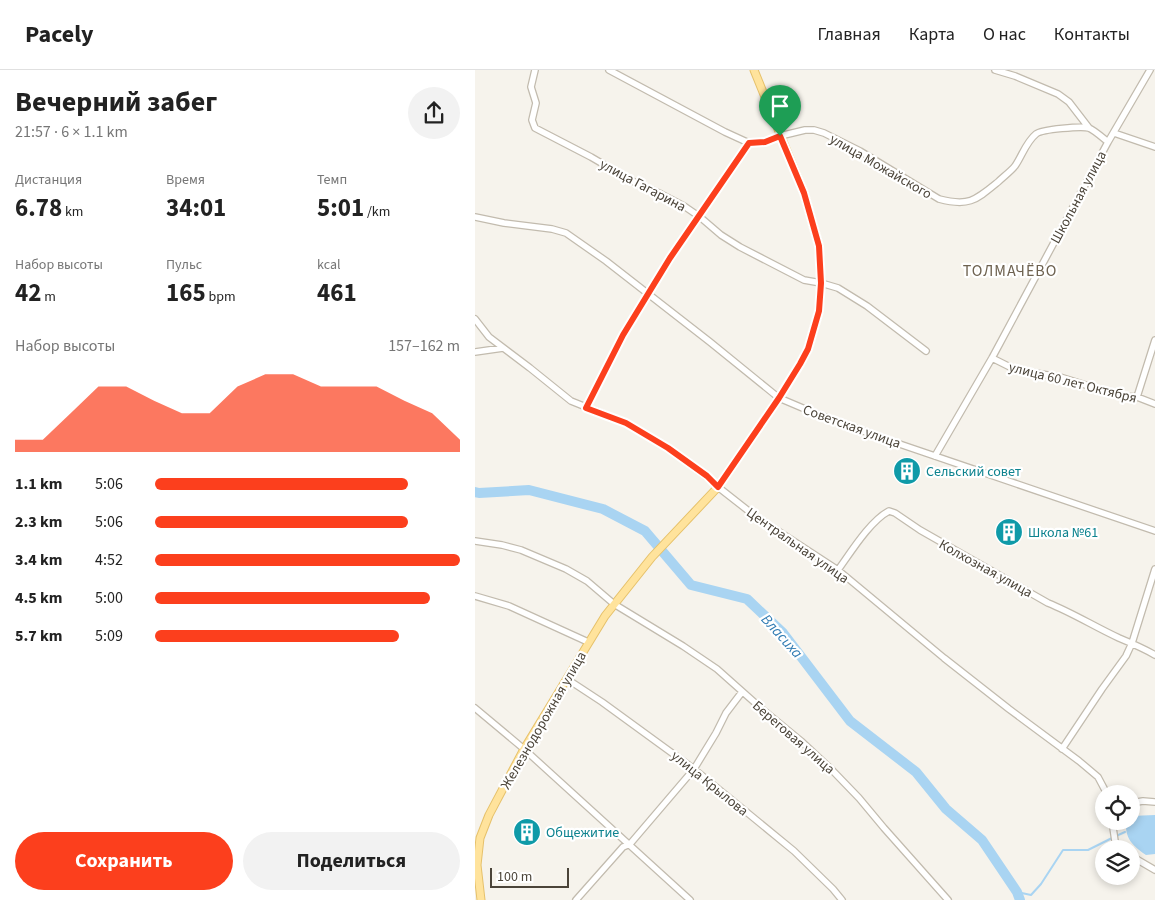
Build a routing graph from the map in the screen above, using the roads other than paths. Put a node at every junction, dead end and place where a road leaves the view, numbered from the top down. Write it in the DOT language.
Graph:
graph roads {
  1 [pos="535,70"];
  2 [pos="609,70"];
  3 [pos="754,70"];
  4 [pos="995,70"];
  5 [pos="1150,70"];
  6 [pos="1089,128"];
  7 [pos="1113,133"];
  8 [pos="780,136"];
  9 [pos="1108,142"];
  10 [pos="749,143"];
  11 [pos="1155,147"];
  12 [pos="475,217"];
  13 [pos="700,217"];
  14 [pos="821,283"];
  15 [pos="648,294"];
  16 [pos="475,319"];
  17 [pos="1155,340"];
  18 [pos="503,348"];
  19 [pos="926,351"];
  20 [pos="475,352"];
  21 [pos="992,358"];
  22 [pos="1137,397"];
  23 [pos="779,398"];
  24 [pos="1155,404"];
  25 [pos="586,408"];
  26 [pos="935,456"];
  27 [pos="718,487"];
  28 [pos="1155,531"];
  29 [pos="475,541"];
  30 [pos="1155,569"];
  31 [pos="838,570"];
  32 [pos="475,596"];
  33 [pos="614,604"];
  34 [pos="588,642"];
  35 [pos="1132,642"];
  36 [pos="1155,655"];
  37 [pos="567,679"];
  38 [pos="742,692"];
  39 [pos="475,708"];
  40 [pos="524,749"];
  41 [pos="1062,749"];
  42 [pos="694,768"];
  43 [pos="1102,785"];
  44 [pos="1140,802"];
  45 [pos="1155,802"];
  46 [pos="630,844"];
  47 [pos="1140,861"];
  48 [pos="1155,870"];
  49 [pos="481,900"];
  50 [pos="576,900"];
  51 [pos="691,900"];
  52 [pos="842,900"];
  53 [pos="949,900"];
  1 -- 13 [label="street, улица Гагарина"];
  2 -- 10 [label="street"];
  3 -- 8 [label="main road, Железнодорожная улица"];
  4 -- 6 [label="street"];
  5 -- 7 [label="street, Школьная улица"];
  6 -- 8 [label="street, улица Можайского"];
  6 -- 9 [label="street"];
  7 -- 9 [label="street, Школьная улица"];
  7 -- 11 [label="street"];
  8 -- 10 [label="street, улица Можайского"];
  8 -- 14 [label="main road, Железнодорожная улица"];
  9 -- 21 [label="street, Школьная улица"];
  10 -- 13 [label="street"];
  12 -- 15 [label="street, Советская улица"];
  13 -- 14 [label="street, улица Гагарина"];
  13 -- 15 [label="street"];
  14 -- 19 [label="street, улица Гагарина"];
  14 -- 23 [label="main road, Железнодорожная улица"];
  15 -- 23 [label="street, Советская улица"];
  15 -- 25 [label="street"];
  16 -- 18 [label="street, Центральная улица"];
  17 -- 22 [label="street"];
  18 -- 20 [label="street"];
  18 -- 25 [label="street, Центральная улица"];
  21 -- 22 [label="street, улица 60 лет Октября"];
  21 -- 26 [label="street, Школьная улица"];
  22 -- 24 [label="street, улица 60 лет Октября"];
  23 -- 26 [label="street, Советская улица"];
  23 -- 27 [label="main road, Железнодорожная улица"];
  25 -- 27 [label="street, Центральная улица"];
  26 -- 28 [label="street, Советская улица"];
  27 -- 31 [label="street, Центральная улица"];
  27 -- 33 [label="main road, Железнодорожная улица"];
  29 -- 33 [label="street, Береговая улица"];
  30 -- 35 [label="street"];
  31 -- 35 [label="street, Колхозная улица"];
  31 -- 41 [label="street, Центральная улица"];
  32 -- 34 [label="street"];
  33 -- 34 [label="main road, Железнодорожная улица"];
  33 -- 38 [label="street, Береговая улица"];
  34 -- 37 [label="main road, Железнодорожная улица"];
  35 -- 36 [label="street, Колхозная улица"];
  35 -- 41 [label="street"];
  37 -- 40 [label="main road, Железнодорожная улица"];
  37 -- 42 [label="street, улица Крылова"];
  38 -- 42 [label="street"];
  38 -- 53 [label="street, Береговая улица"];
  39 -- 40 [label="street"];
  40 -- 46 [label="street"];
  40 -- 49 [label="main road, Железнодорожная улица"];
  41 -- 43 [label="street, Центральная улица"];
  42 -- 46 [label="street"];
  42 -- 52 [label="street, улица Крылова"];
  44 -- 45 [label="street"];
  46 -- 50 [label="street"];
  46 -- 51 [label="street"];
  47 -- 48 [label="street"];
}
